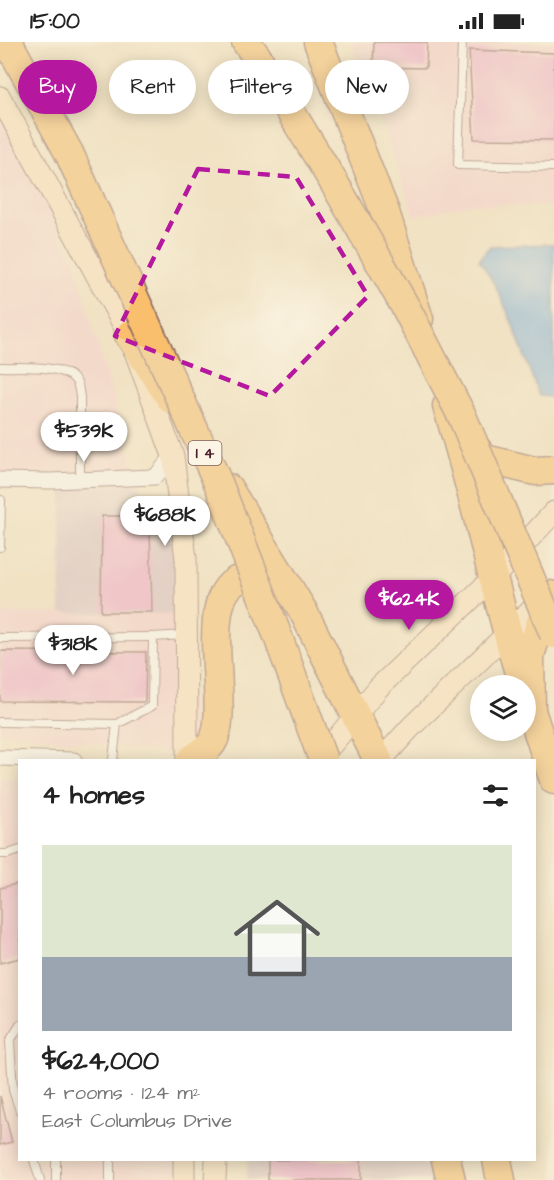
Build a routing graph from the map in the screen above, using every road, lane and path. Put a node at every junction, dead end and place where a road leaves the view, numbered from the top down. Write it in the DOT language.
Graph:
graph roads {
  1 [pos="8,42"];
  2 [pos="246,42"];
  3 [pos="318,42"];
  4 [pos="462,42"];
  5 [pos="0,98"];
  6 [pos="554,167"];
  7 [pos="129,335"];
  8 [pos="0,367"];
  9 [pos="452,422"];
  10 [pos="173,456"];
  11 [pos="554,470"];
  12 [pos="0,480"];
  13 [pos="80,480"];
  14 [pos="1,500"];
  15 [pos="554,513"];
  16 [pos="0,547"];
  17 [pos="494,577"];
  18 [pos="552,590"];
  19 [pos="303,611"];
  20 [pos="554,634"];
  21 [pos="187,635"];
  22 [pos="507,635"];
  23 [pos="153,637"];
  24 [pos="0,638"];
  25 [pos="519,675"];
  26 [pos="528,675"];
  27 [pos="356,715"];
  28 [pos="0,722"];
  29 [pos="117,724"];
  30 [pos="536,726"];
  31 [pos="0,758"];
  32 [pos="22,759"];
  33 [pos="113,759"];
  34 [pos="189,759"];
  35 [pos="190,759"];
  36 [pos="321,759"];
  37 [pos="322,759"];
  38 [pos="379,759"];
  39 [pos="381,759"];
  40 [pos="554,780"];
  41 [pos="18,851"];
  42 [pos="0,854"];
  43 [pos="18,1028"];
  44 [pos="18,1105"];
  45 [pos="34,1161"];
  46 [pos="56,1161"];
  47 [pos="110,1161"];
  48 [pos="184,1161"];
  49 [pos="216,1161"];
  50 [pos="446,1161"];
  51 [pos="496,1161"];
  52 [pos="40,1180"];
  53 [pos="56,1180"];
  54 [pos="110,1180"];
  55 [pos="184,1180"];
  56 [pos="215,1180"];
  57 [pos="452,1180"];
  58 [pos="501,1180"];
  1 -- 36 [label="highway, I 4, bridge"];
  2 -- 20 [label="highway, bridge"];
  3 -- 9 [label="highway"];
  4 -- 6 [label="lane"];
  5 -- 7 [label="main road"];
  7 -- 10 [label="main road"];
  7 -- 19 [label="highway"];
  8 -- 13 [label="lane"];
  9 -- 11 [label="highway"];
  9 -- 17 [label="highway"];
  10 -- 13 [label="street"];
  10 -- 21 [label="main road"];
  12 -- 13 [label="street"];
  14 -- 16 [label="lane"];
  15 -- 17 [label="main road"];
  17 -- 22 [label="highway"];
  17 -- 27 [label="main road"];
  18 -- 22 [label="main road"];
  18 -- 26 [label="highway"];
  19 -- 27 [label="highway"];
  19 -- 35 [label="highway"];
  21 -- 23 [label="lane"];
  21 -- 34 [label="main road"];
  22 -- 25 [label="highway"];
  22 -- 39 [label="main road"];
  23 -- 24 [label="lane"];
  23 -- 29 [label="lane"];
  27 -- 37 [label="main road"];
  27 -- 38 [label="highway"];
  28 -- 29 [label="lane"];
  29 -- 33 [label="lane"];
  30 -- 40 [label="highway"];
  31 -- 32 [label="street"];
  41 -- 42 [label="lane"];
  43 -- 44 [label="lane"];
  45 -- 52 [label="lane"];
  46 -- 53 [label="lane"];
  47 -- 54 [label="lane"];
  48 -- 55 [label="main road"];
  49 -- 56 [label="main road"];
  50 -- 57 [label="highway"];
  51 -- 58 [label="highway"];
}
